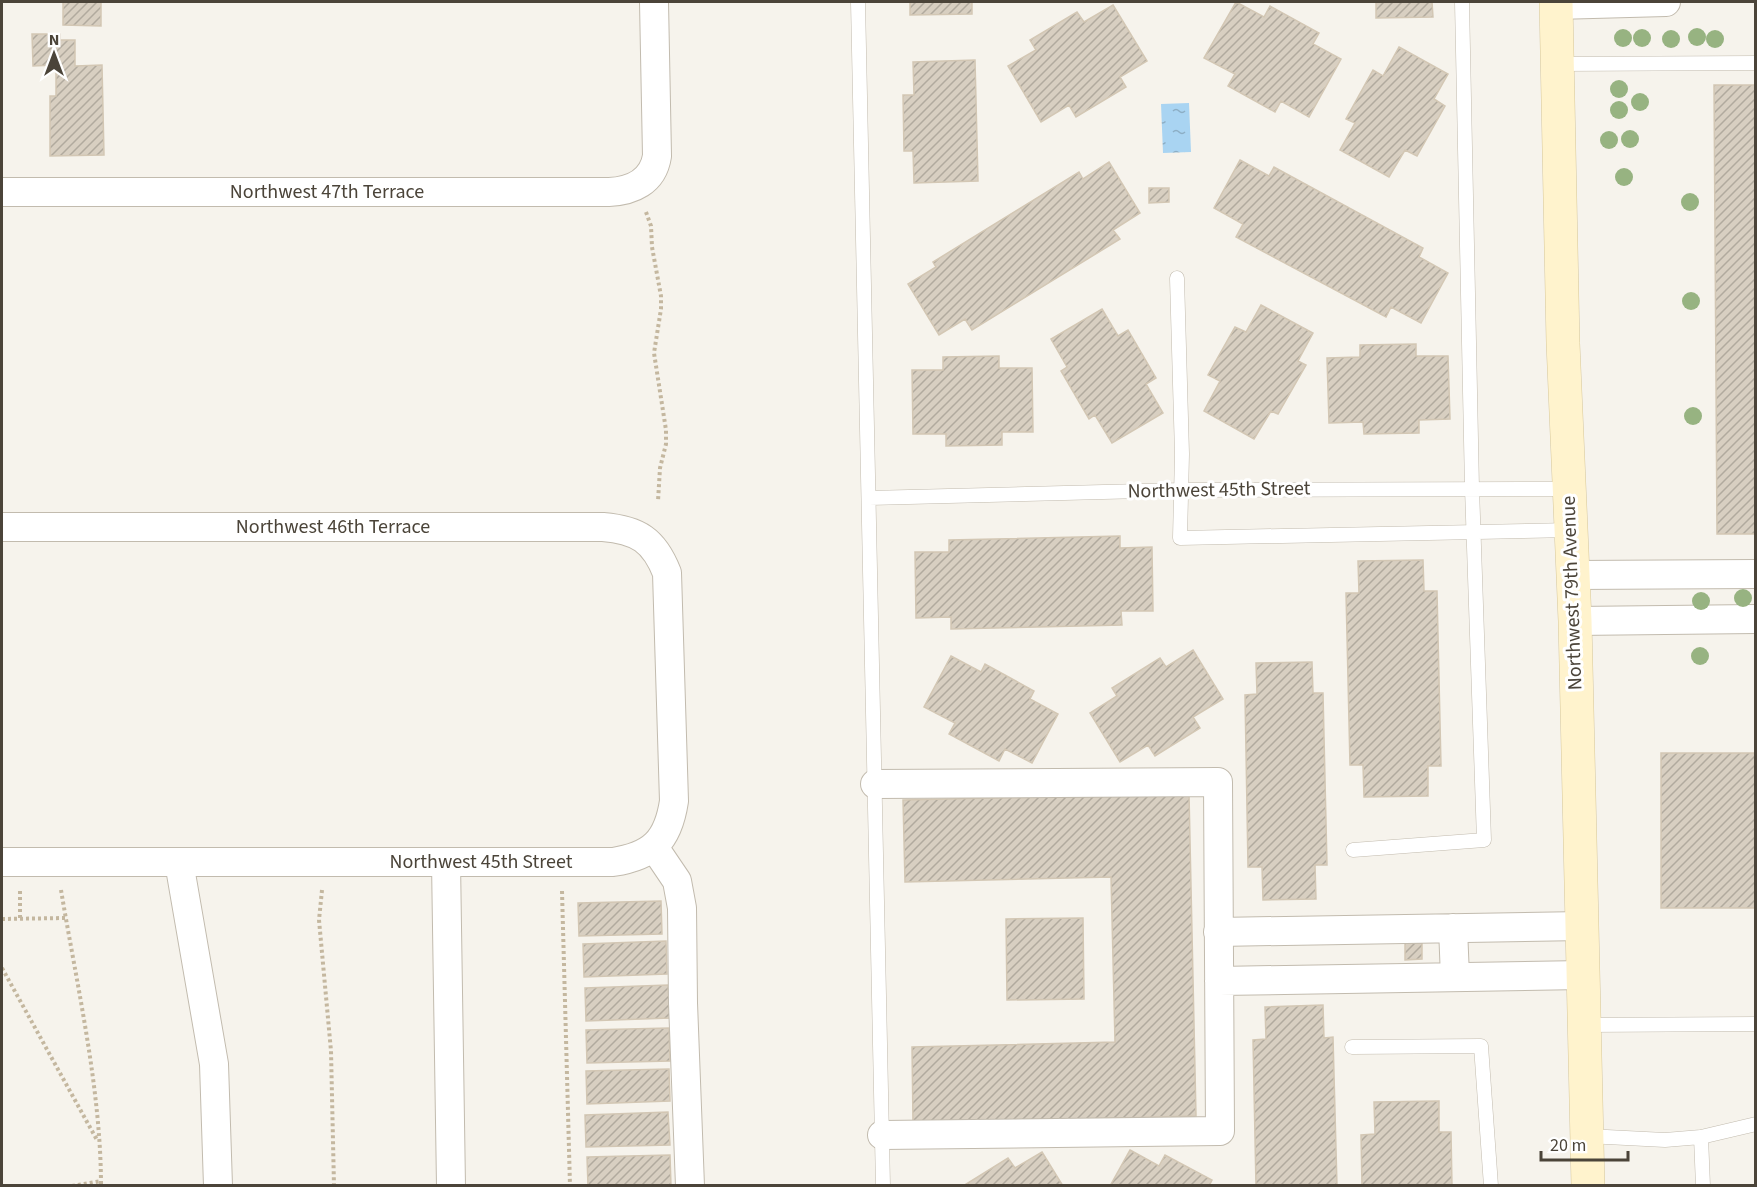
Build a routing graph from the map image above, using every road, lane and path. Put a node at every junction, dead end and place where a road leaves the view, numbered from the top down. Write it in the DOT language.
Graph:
graph roads {
  1 [pos="654,2"];
  2 [pos="858,2"];
  3 [pos="1462,2"];
  4 [pos="1666,2"];
  5 [pos="1556,3"];
  6 [pos="1755,63"];
  7 [pos="1557,64"];
  8 [pos="645,190"];
  9 [pos="2,192"];
  10 [pos="1177,278"];
  11 [pos="1472,488"];
  12 [pos="1569,489"];
  13 [pos="1181,490"];
  14 [pos="869,498"];
  15 [pos="658,501"];
  16 [pos="2,526"];
  17 [pos="1571,530"];
  18 [pos="1474,531"];
  19 [pos="1573,574"];
  20 [pos="1755,574"];
  21 [pos="1755,619"];
  22 [pos="1575,621"];
  23 [pos="875,784"];
  24 [pos="654,847"];
  25 [pos="1353,850"];
  26 [pos="2,862"];
  27 [pos="179,862"];
  28 [pos="446,862"];
  29 [pos="20,890"];
  30 [pos="61,890"];
  31 [pos="322,890"];
  32 [pos="562,891"];
  33 [pos="66,918"];
  34 [pos="2,919"];
  35 [pos="20,919"];
  36 [pos="1582,926"];
  37 [pos="1453,928"];
  38 [pos="1218,932"];
  39 [pos="2,968"];
  40 [pos="1583,975"];
  41 [pos="1455,977"];
  42 [pos="1219,981"];
  43 [pos="1755,1024"];
  44 [pos="1584,1025"];
  45 [pos="1352,1047"];
  46 [pos="1755,1124"];
  47 [pos="882,1135"];
  48 [pos="1587,1136"];
  49 [pos="1701,1137"];
  50 [pos="99,1142"];
  51 [pos="101,1183"];
  52 [pos="72,1185"];
  53 [pos="218,1185"];
  54 [pos="334,1185"];
  55 [pos="451,1185"];
  56 [pos="570,1185"];
  57 [pos="690,1185"];
  58 [pos="883,1185"];
  59 [pos="1491,1185"];
  60 [pos="1588,1185"];
  61 [pos="1703,1185"];
  1 -- 8 [label="street"];
  2 -- 14 [label="lane"];
  3 -- 11 [label="lane"];
  4 -- 5 [label="street"];
  5 -- 7 [label="main road, Northwest 79th Avenue"];
  6 -- 7 [label="lane"];
  7 -- 12 [label="main road, Northwest 79th Avenue"];
  8 -- 9 [label="street, Northwest 47th Terrace"];
  8 -- 15 [label="path"];
  10 -- 13 [label="lane"];
  11 -- 12 [label="lane, Northwest 45th Street"];
  11 -- 13 [label="lane, Northwest 45th Street"];
  11 -- 18 [label="lane"];
  12 -- 17 [label="main road, Northwest 79th Avenue"];
  13 -- 14 [label="lane, Northwest 45th Street"];
  13 -- 18 [label="lane"];
  14 -- 23 [label="lane"];
  16 -- 24 [label="street, Northwest 46th Terrace"];
  17 -- 18 [label="lane"];
  17 -- 19 [label="main road, Northwest 79th Avenue"];
  18 -- 25 [label="lane"];
  19 -- 20 [label="street"];
  19 -- 22 [label="main road, Northwest 79th Avenue"];
  21 -- 22 [label="street"];
  22 -- 36 [label="main road, Northwest 79th Avenue"];
  23 -- 38 [label="street"];
  23 -- 47 [label="lane"];
  24 -- 28 [label="street, Northwest 45th Street"];
  24 -- 57 [label="street"];
  26 -- 27 [label="street, Northwest 45th Street"];
  27 -- 28 [label="street, Northwest 45th Street"];
  27 -- 53 [label="street"];
  28 -- 55 [label="street"];
  29 -- 35 [label="path"];
  30 -- 33 [label="path"];
  31 -- 54 [label="path"];
  32 -- 56 [label="path"];
  33 -- 35 [label="path"];
  33 -- 50 [label="path"];
  34 -- 35 [label="path"];
  36 -- 37 [label="street"];
  36 -- 40 [label="main road, Northwest 79th Avenue"];
  37 -- 38 [label="street"];
  37 -- 41 [label="street"];
  38 -- 42 [label="street"];
  39 -- 50 [label="path"];
  40 -- 41 [label="street"];
  40 -- 44 [label="main road, Northwest 79th Avenue"];
  41 -- 42 [label="street"];
  42 -- 47 [label="street"];
  43 -- 44 [label="lane"];
  44 -- 48 [label="main road, Northwest 79th Avenue"];
  45 -- 59 [label="lane"];
  46 -- 49 [label="lane"];
  47 -- 58 [label="lane"];
  48 -- 49 [label="lane"];
  48 -- 60 [label="main road, Northwest 79th Avenue"];
  49 -- 61 [label="lane"];
  50 -- 51 [label="path"];
  51 -- 52 [label="path"];
}
